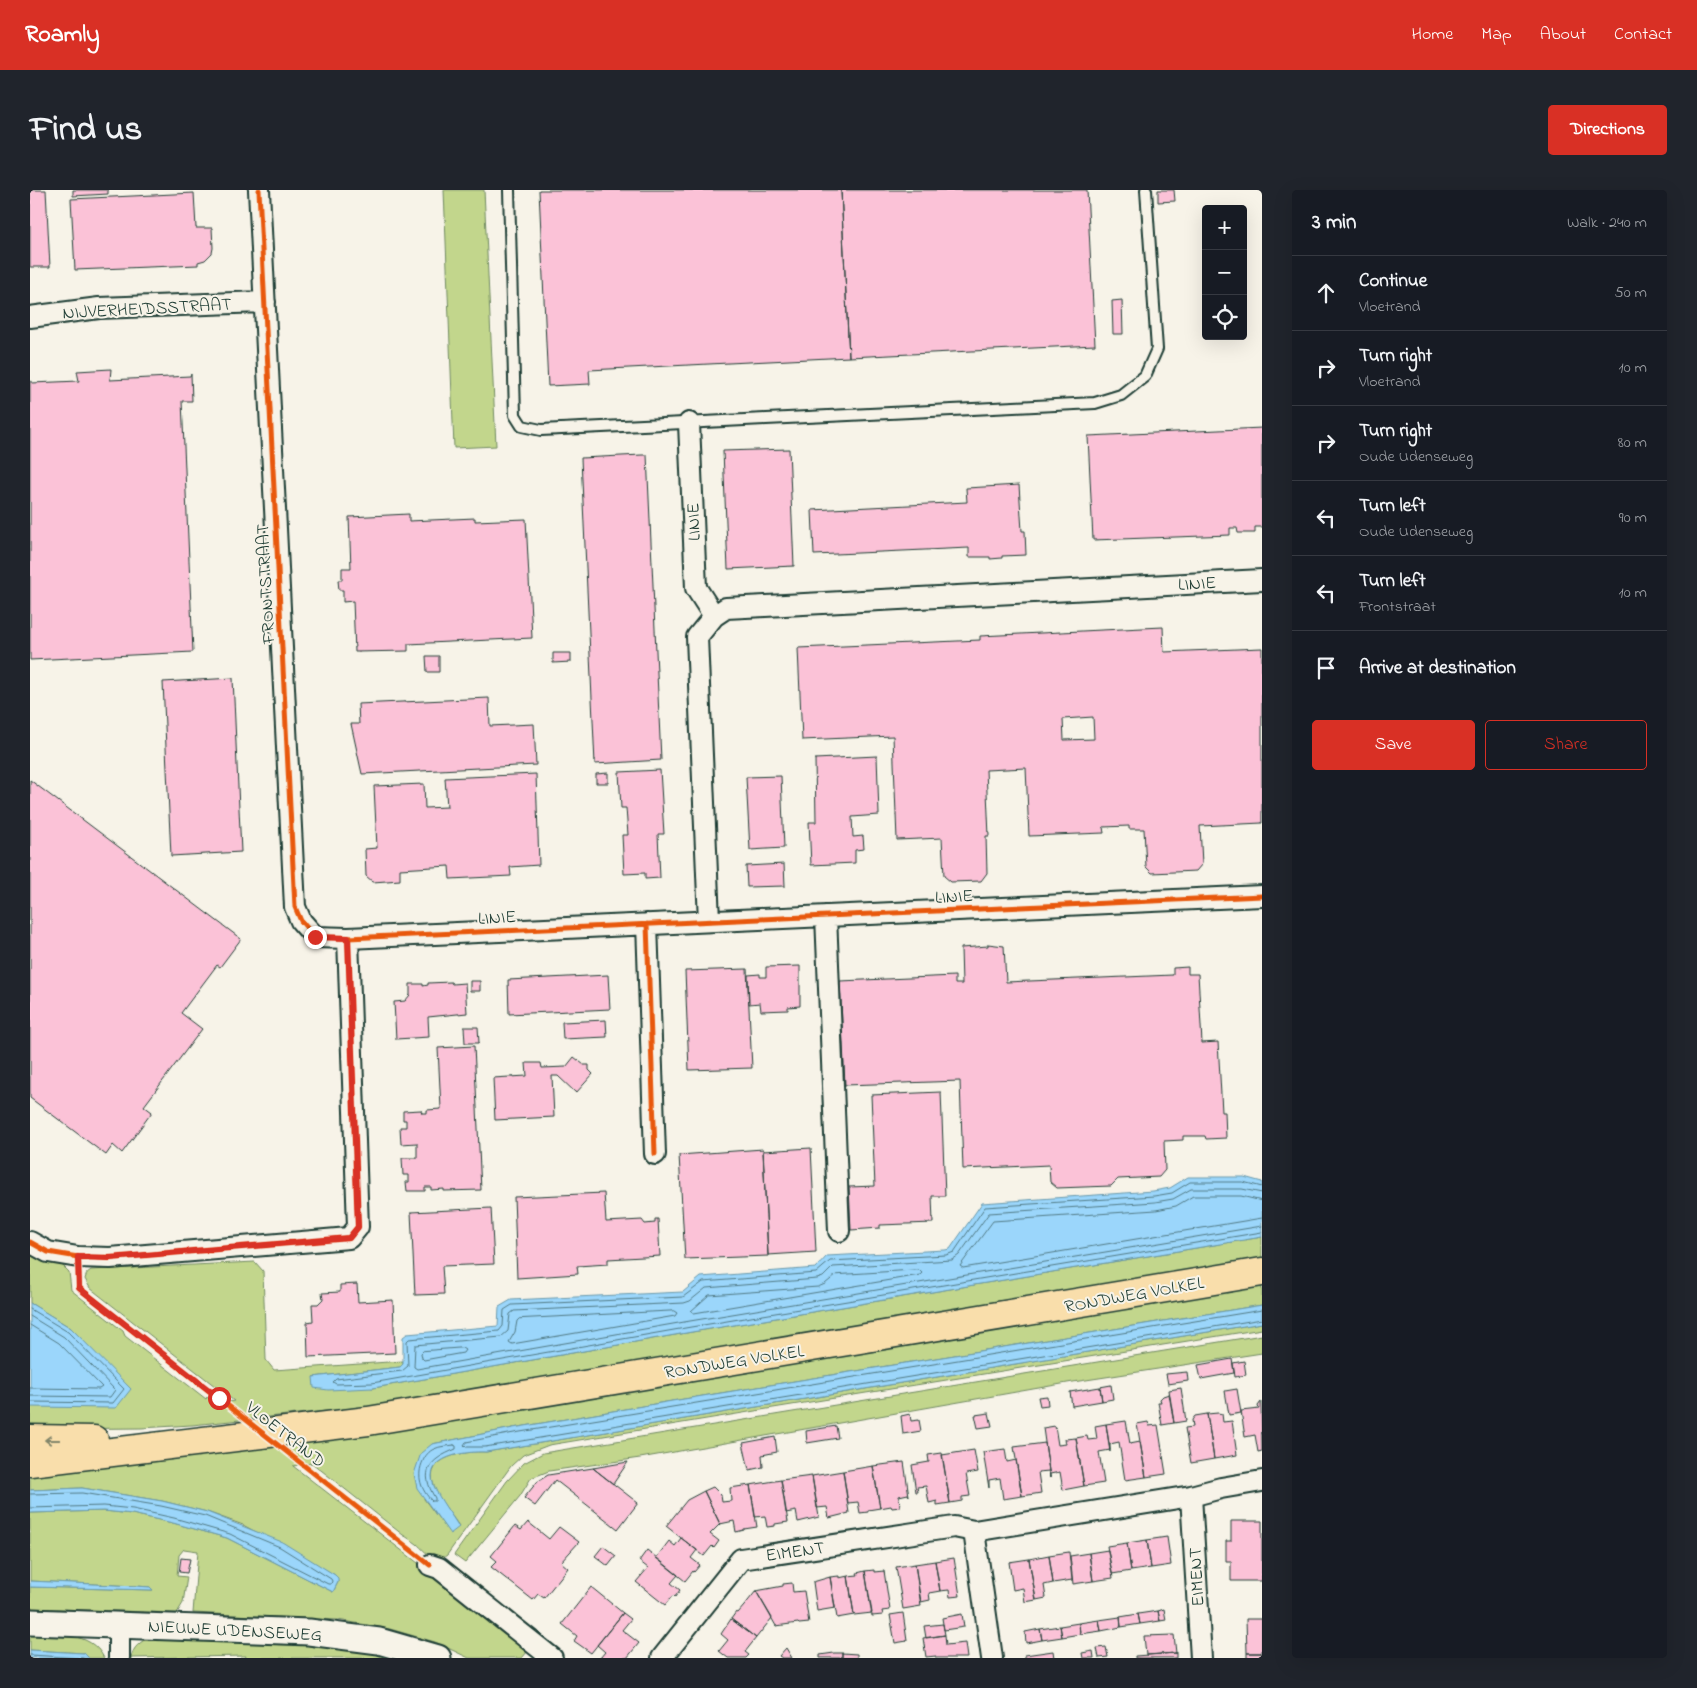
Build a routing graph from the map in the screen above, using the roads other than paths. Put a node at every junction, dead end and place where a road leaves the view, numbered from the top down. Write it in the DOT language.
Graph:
graph roads {
  1 [pos="259,190"];
  2 [pos="509,190"];
  3 [pos="1146,190"];
  4 [pos="265,302"];
  5 [pos="30,317"];
  6 [pos="689,423"];
  7 [pos="1262,580"];
  8 [pos="714,616"];
  9 [pos="1262,896"];
  10 [pos="826,916"];
  11 [pos="709,921"];
  12 [pos="647,924"];
  13 [pos="348,938"];
  14 [pos="655,1154"];
  15 [pos="839,1231"];
  16 [pos="30,1242"];
  17 [pos="1262,1272"];
  18 [pos="30,1439"];
  19 [pos="205,1440"];
  20 [pos="30,1462"];
  21 [pos="1262,1481"];
  22 [pos="1191,1496"];
  23 [pos="974,1531"];
  24 [pos="430,1565"];
  25 [pos="30,1622"];
  26 [pos="119,1625"];
  27 [pos="119,1658"];
  28 [pos="438,1658"];
  29 [pos="552,1658"];
  30 [pos="662,1658"];
  31 [pos="992,1658"];
  32 [pos="1201,1658"];
  1 -- 4 [label="street, FRONTSTRAAT"];
  2 -- 6 [label="lane"];
  3 -- 6 [label="lane"];
  4 -- 5 [label="street, NIJVERHEIDSSTRAAT"];
  4 -- 13 [label="street, FRONTSTRAAT"];
  6 -- 8 [label="street, LINIE"];
  7 -- 8 [label="street, LINIE"];
  8 -- 11 [label="street"];
  9 -- 10 [label="street, LINIE"];
  10 -- 11 [label="street, LINIE"];
  10 -- 15 [label="street"];
  11 -- 12 [label="street, LINIE"];
  12 -- 13 [label="street, LINIE"];
  12 -- 14 [label="street"];
  13 -- 16 [label="street"];
  17 -- 19 [label="main road, RONDWEG VOLKEL"];
  19 -- 18 [label="main road, RONDWEG VOLKEL, one-way"];
  19 -- 20 [label="main road, RONDWEG VOLKEL"];
  21 -- 22 [label="street, EIMENT"];
  22 -- 23 [label="street, EIMENT"];
  22 -- 32 [label="street, EIMENT"];
  23 -- 30 [label="street, EIMENT"];
  23 -- 31 [label="street"];
  24 -- 29 [label="street"];
  25 -- 26 [label="street, NIEUWE UDENSEWEG"];
  26 -- 27 [label="street"];
  26 -- 28 [label="street, NIEUWE UDENSEWEG"];
}
